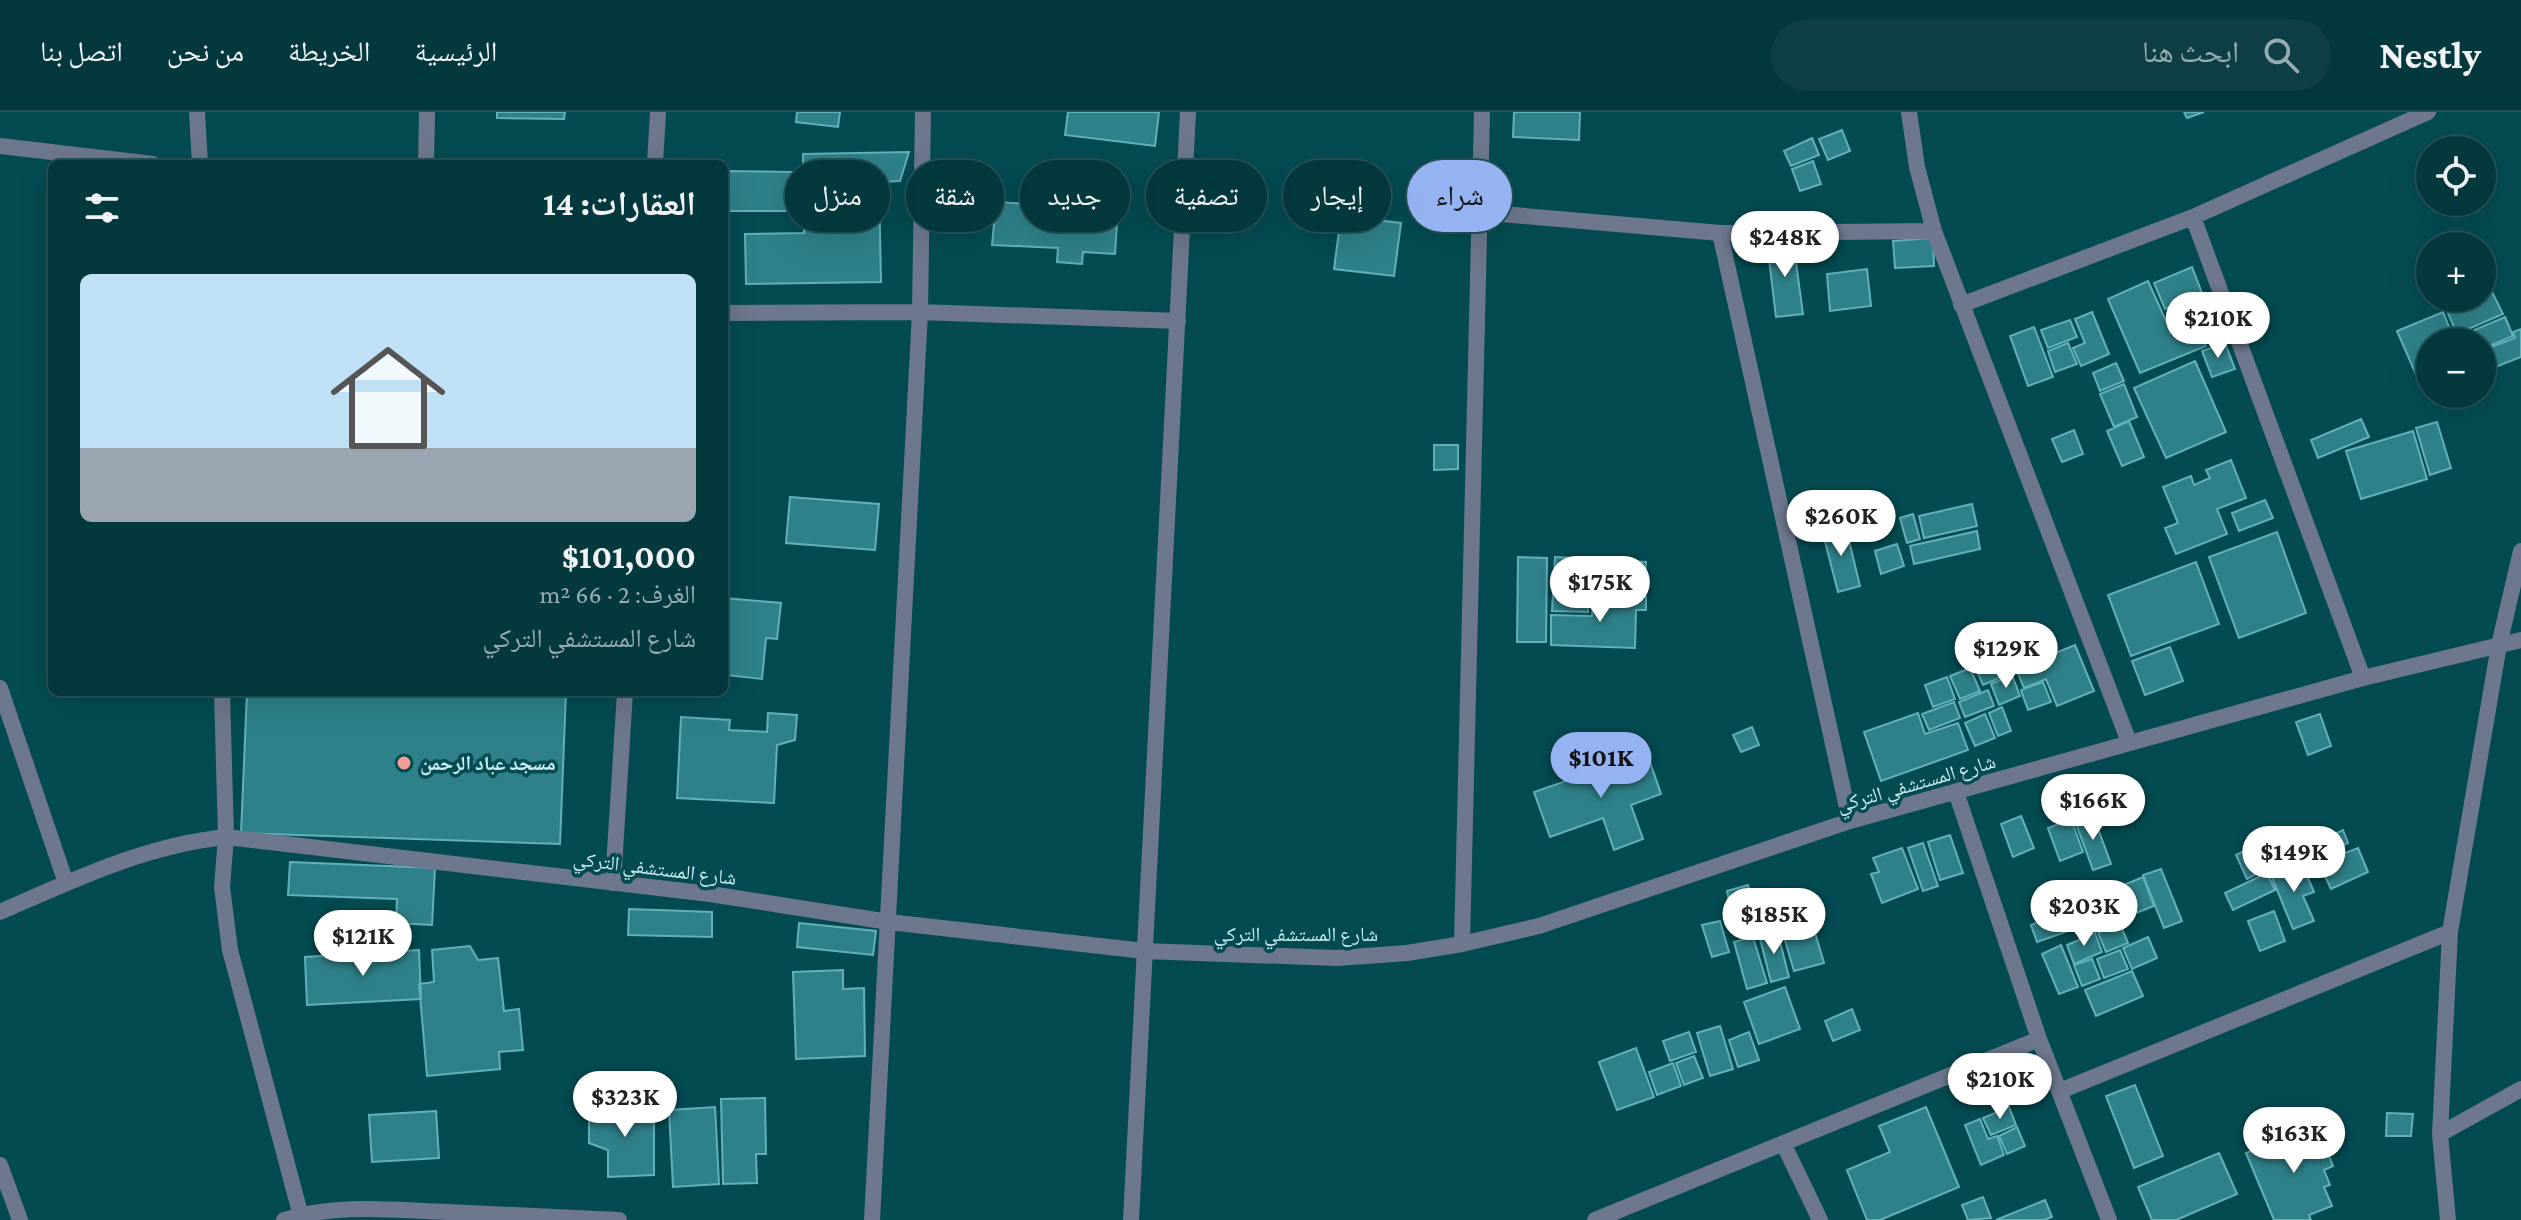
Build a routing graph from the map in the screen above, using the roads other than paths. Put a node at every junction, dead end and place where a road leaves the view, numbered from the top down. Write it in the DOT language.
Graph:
graph roads {
  1 [pos="197,112"];
  2 [pos="427,112"];
  3 [pos="658,112"];
  4 [pos="923,112"];
  5 [pos="1188,112"];
  6 [pos="1482,112"];
  7 [pos="1909,112"];
  8 [pos="2428,112"];
  9 [pos="0,146"];
  10 [pos="119,160"];
  11 [pos="200,160"];
  12 [pos="426,160"];
  13 [pos="655,160"];
  14 [pos="1481,160"];
  15 [pos="1512,215"];
  16 [pos="2193,217"];
  17 [pos="1934,231"];
  18 [pos="1479,232"];
  19 [pos="1720,233"];
  20 [pos="1961,305"];
  21 [pos="920,312"];
  22 [pos="728,313"];
  23 [pos="1178,321"];
  24 [pos="2521,551"];
  25 [pos="2521,640"];
  26 [pos="2499,645"];
  27 [pos="2363,678"];
  28 [pos="0,688"];
  29 [pos="222,696"];
  30 [pos="625,696"];
  31 [pos="2129,742"];
  32 [pos="1956,792"];
  33 [pos="1850,821"];
  34 [pos="226,837"];
  35 [pos="66,883"];
  36 [pos="613,883"];
  37 [pos="0,912"];
  38 [pos="889,922"];
  39 [pos="2450,932"];
  40 [pos="1462,944"];
  41 [pos="1144,951"];
  42 [pos="2039,1039"];
  43 [pos="2521,1089"];
  44 [pos="2060,1091"];
  45 [pos="2440,1134"];
  46 [pos="1783,1143"];
  47 [pos="0,1165"];
  48 [pos="295,1218"];
  49 [pos="2442,1218"];
  50 [pos="20,1220"];
  51 [pos="619,1220"];
  52 [pos="872,1220"];
  53 [pos="1131,1220"];
  54 [pos="1595,1220"];
  55 [pos="1820,1220"];
  56 [pos="2109,1220"];
  1 -- 11 [label="street"];
  2 -- 12 [label="street"];
  3 -- 13 [label="street"];
  4 -- 21 [label="street"];
  5 -- 23 [label="street"];
  6 -- 14 [label="street"];
  7 -- 17 [label="street"];
  8 -- 16 [label="street"];
  9 -- 10 [label="street"];
  15 -- 19 [label="street"];
  16 -- 20 [label="street"];
  16 -- 27 [label="street"];
  17 -- 19 [label="street"];
  17 -- 20 [label="street"];
  18 -- 40 [label="street"];
  19 -- 33 [label="street"];
  20 -- 31 [label="street"];
  21 -- 22 [label="street"];
  21 -- 23 [label="street"];
  21 -- 38 [label="street"];
  23 -- 41 [label="street"];
  24 -- 26 [label="street"];
  25 -- 26 [label="street, شارع المستشفي التركي"];
  26 -- 27 [label="street, شارع المستشفي التركي"];
  26 -- 39 [label="street"];
  27 -- 31 [label="street, شارع المستشفي التركي"];
  28 -- 35 [label="street"];
  29 -- 34 [label="street"];
  30 -- 36 [label="street"];
  31 -- 32 [label="street, شارع المستشفي التركي"];
  32 -- 33 [label="street, شارع المستشفي التركي"];
  32 -- 42 [label="street"];
  33 -- 40 [label="street, شارع المستشفي التركي"];
  34 -- 35 [label="street, شارع المستشفي التركي"];
  34 -- 36 [label="street, شارع المستشفي التركي"];
  34 -- 48 [label="street"];
  35 -- 37 [label="street, شارع المستشفي التركي"];
  36 -- 38 [label="street, شارع المستشفي التركي"];
  38 -- 41 [label="street, شارع المستشفي التركي"];
  38 -- 52 [label="street"];
  39 -- 44 [label="street"];
  39 -- 45 [label="street"];
  40 -- 41 [label="street, شارع المستشفي التركي"];
  41 -- 53 [label="street"];
  42 -- 44 [label="street"];
  42 -- 46 [label="street"];
  43 -- 45 [label="street"];
  44 -- 56 [label="street"];
  45 -- 49 [label="street"];
  46 -- 54 [label="street"];
  46 -- 55 [label="street"];
  47 -- 50 [label="street"];
  48 -- 51 [label="street"];
}
